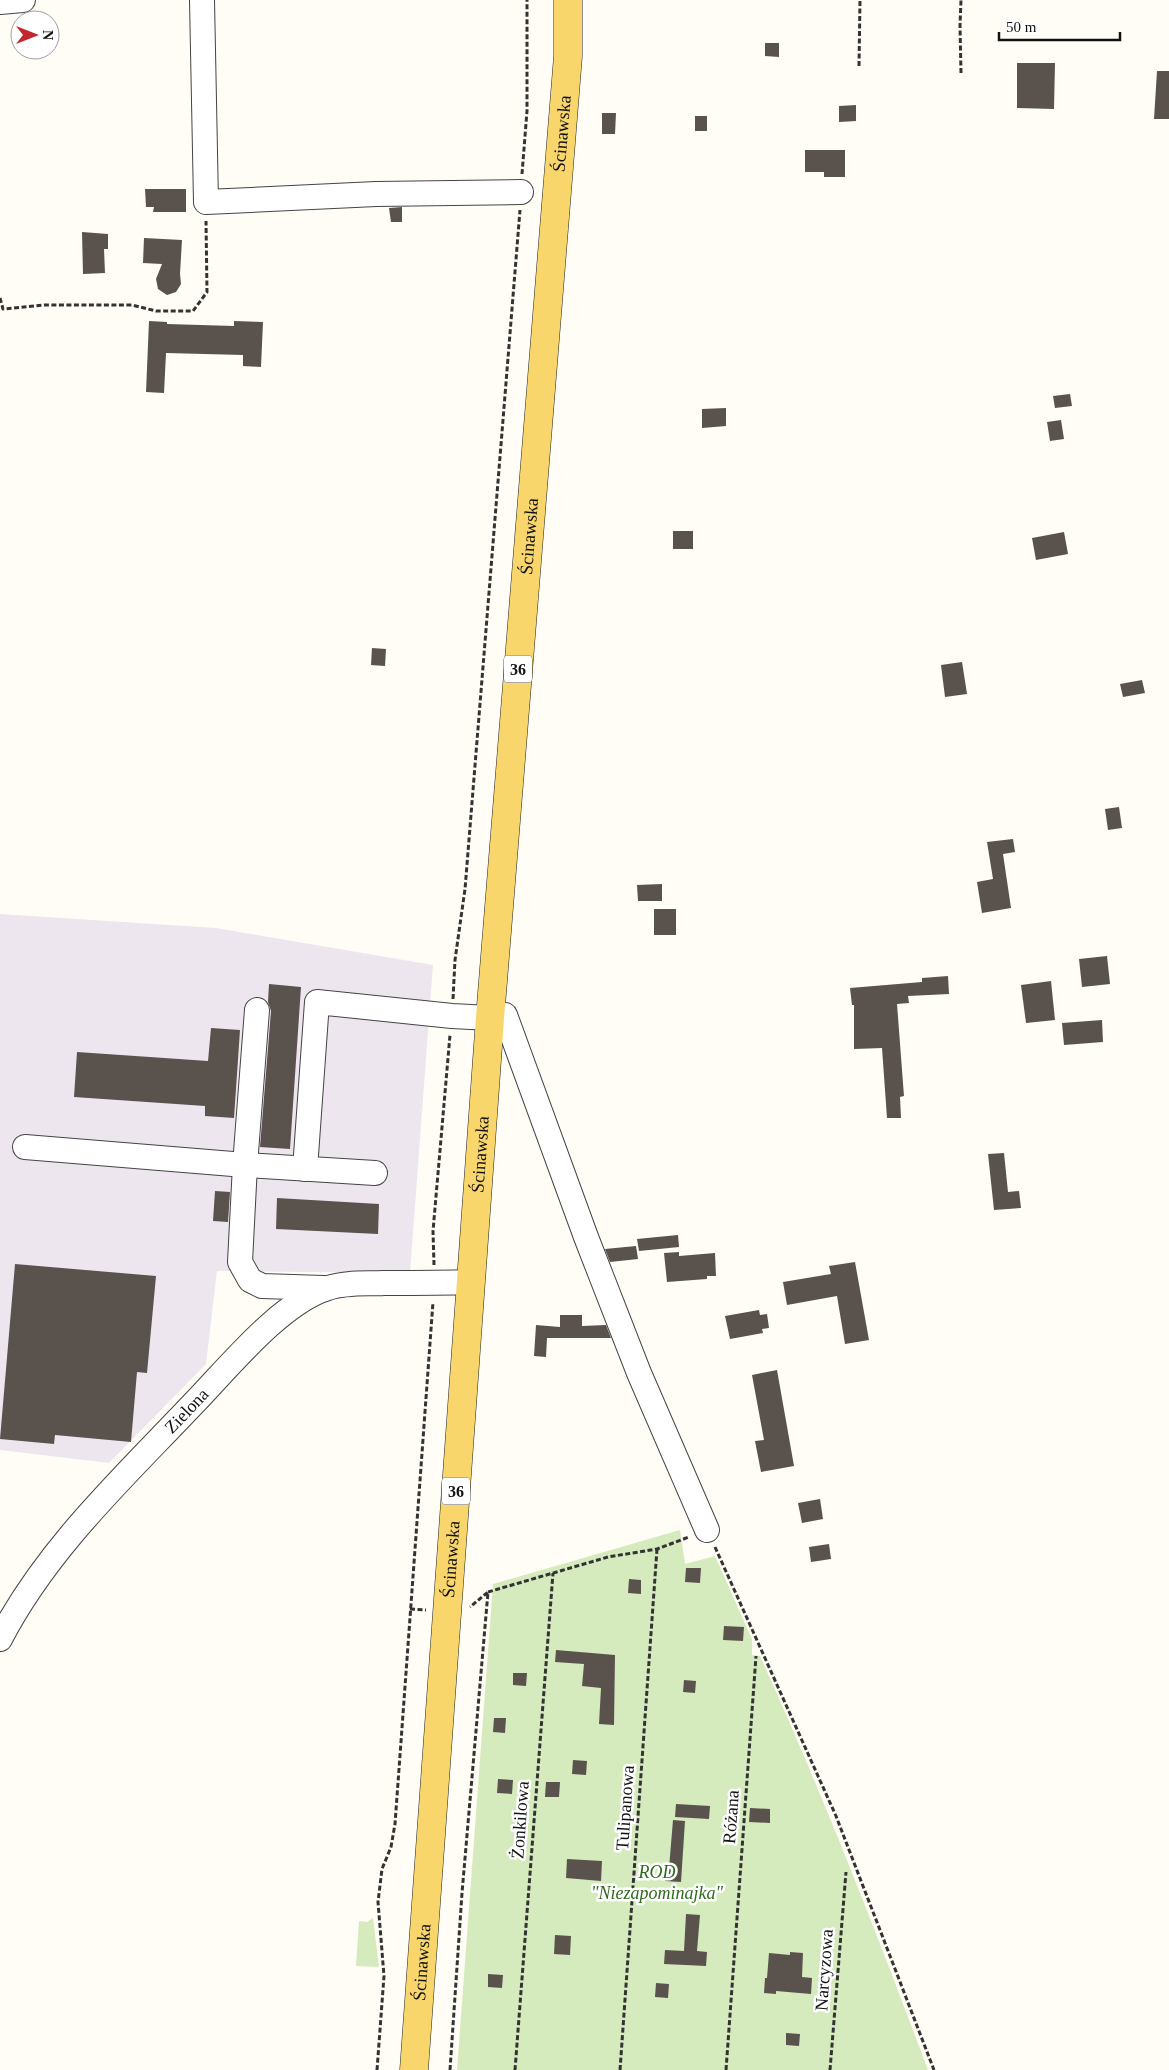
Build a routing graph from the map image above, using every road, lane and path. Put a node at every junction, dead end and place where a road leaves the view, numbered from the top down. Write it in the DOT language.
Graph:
graph roads {
  1 [pos="23,0"];
  2 [pos="202,0"];
  3 [pos="526,0"];
  4 [pos="568,0"];
  5 [pos="579,0"];
  6 [pos="860,0"];
  7 [pos="961,0"];
  8 [pos="0,2"];
  9 [pos="568,56"];
  10 [pos="859,66"];
  11 [pos="961,73"];
  12 [pos="521,192"];
  13 [pos="206,202"];
  14 [pos="0,298"];
  15 [pos="257,1010"];
  16 [pos="452,1016"];
  17 [pos="498,1016"];
  18 [pos="24,1147"];
  19 [pos="245,1165"];
  20 [pos="305,1169"];
  21 [pos="375,1173"];
  22 [pos="471,1282"];
  23 [pos="434,1283"];
  24 [pos="328,1288"];
  25 [pos="707,1530"];
  26 [pos="681,1540"];
  27 [pos="657,1549"];
  28 [pos="553,1573"];
  29 [pos="488,1592"];
  30 [pos="447,1612"];
  31 [pos="0,1639"];
  32 [pos="756,1656"];
  33 [pos="846,1872"];
  34 [pos="378,2070"];
  35 [pos="414,2070"];
  36 [pos="450,2070"];
  37 [pos="514,2070"];
  38 [pos="620,2070"];
  39 [pos="726,2070"];
  40 [pos="830,2070"];
  41 [pos="934,2070"];
  1 -- 8 [label="street"];
  2 -- 13 [label="street"];
  3 -- 12 [label="path"];
  4 -- 9 [label="main road, Ścinawska / 36"];
  5 -- 9 [label="main road, Ścinawska / 36"];
  6 -- 10 [label="path"];
  7 -- 11 [label="path"];
  9 -- 17 [label="main road, Ścinawska / 36"];
  12 -- 13 [label="street"];
  12 -- 16 [label="path"];
  13 -- 14 [label="path"];
  15 -- 19 [label="street"];
  16 -- 17 [label="street"];
  16 -- 20 [label="street"];
  16 -- 23 [label="path"];
  17 -- 22 [label="main road, Ścinawska / 36"];
  17 -- 25 [label="street, Ścinawska"];
  18 -- 19 [label="street"];
  19 -- 20 [label="street"];
  19 -- 24 [label="street"];
  20 -- 21 [label="street"];
  22 -- 23 [label="street, Zielona"];
  22 -- 30 [label="main road, Ścinawska / 36"];
  23 -- 24 [label="street, Zielona"];
  23 -- 34 [label="path"];
  24 -- 31 [label="street, Zielona"];
  25 -- 41 [label="path"];
  26 -- 27 [label="path"];
  27 -- 28 [label="path"];
  27 -- 38 [label="path, Tulipanowa"];
  28 -- 29 [label="path"];
  28 -- 37 [label="path, Żonkilowa"];
  29 -- 30 [label="path"];
  29 -- 36 [label="path"];
  30 -- 35 [label="main road, Ścinawska / 36"];
  32 -- 39 [label="path, Różana"];
  33 -- 40 [label="path, Narcyzowa"];
}
